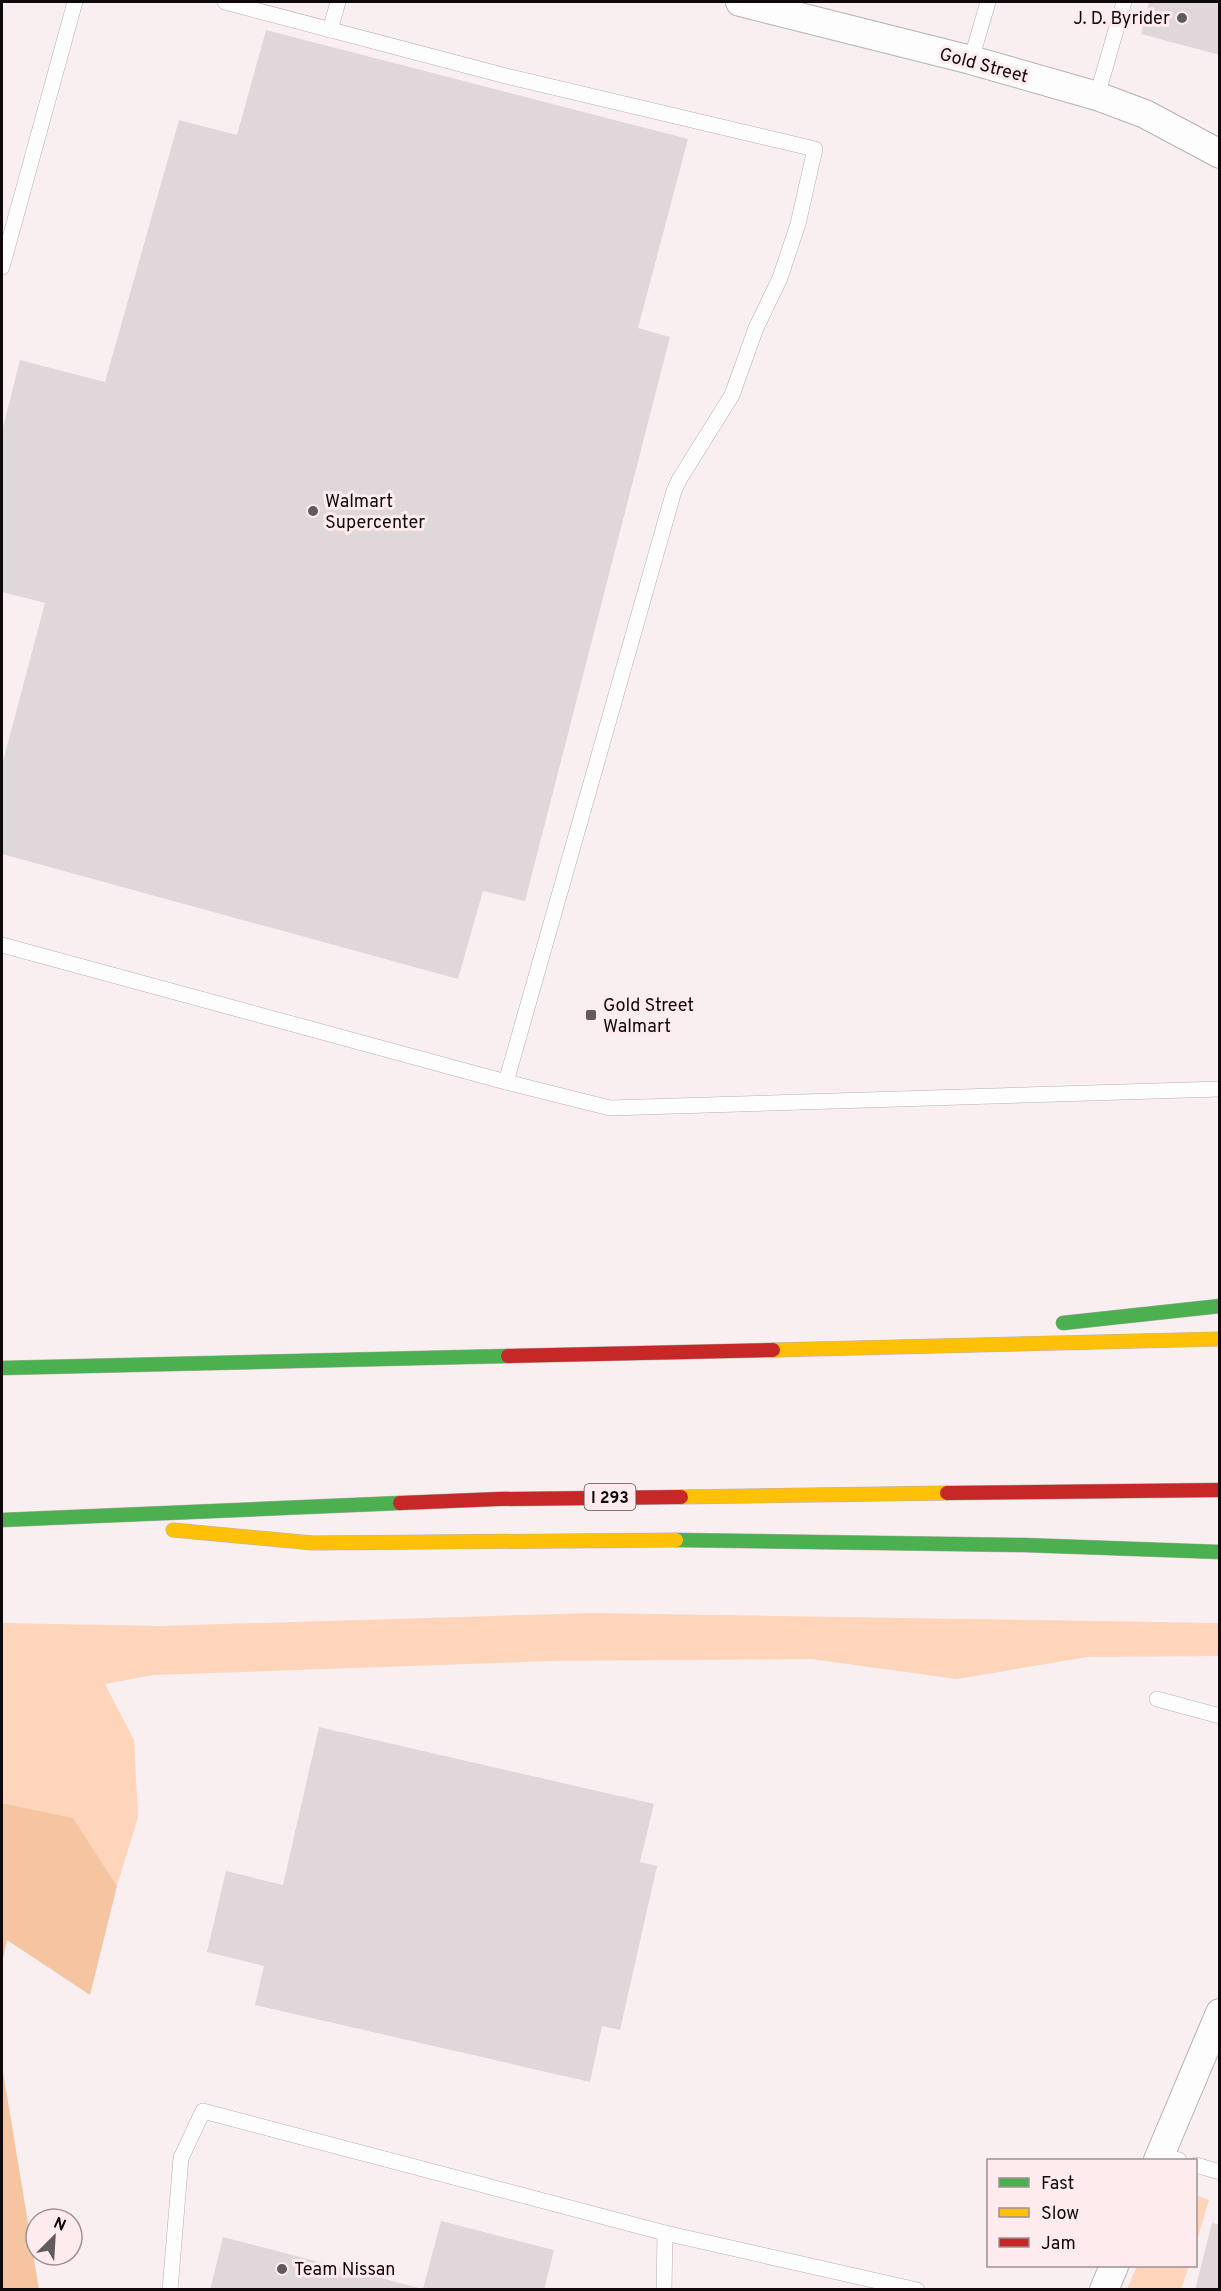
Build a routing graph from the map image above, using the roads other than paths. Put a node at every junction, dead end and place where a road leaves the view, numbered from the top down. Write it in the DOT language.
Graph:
graph roads {
  1 [pos="75,2"];
  2 [pos="225,2"];
  3 [pos="338,2"];
  4 [pos="740,2"];
  5 [pos="988,2"];
  6 [pos="1124,2"];
  7 [pos="330,30"];
  8 [pos="971,60"];
  9 [pos="1097,96"];
  10 [pos="1220,154"];
  11 [pos="2,267"];
  12 [pos="2,945"];
  13 [pos="506,1082"];
  14 [pos="1220,1089"];
  15 [pos="1220,1306"];
  16 [pos="1053,1324"];
  17 [pos="993,1331"];
  18 [pos="1220,1339"];
  19 [pos="850,1347"];
  20 [pos="2,1368"];
  21 [pos="1220,1490"];
  22 [pos="49,1518"];
  23 [pos="2,1520"];
  24 [pos="1220,1552"];
  25 [pos="1157,1699"];
  26 [pos="1220,1716"];
  27 [pos="1220,2013"];
  28 [pos="1166,2159"];
  29 [pos="1197,2165"];
  30 [pos="1220,2172"];
  31 [pos="665,2233"];
  32 [pos="1113,2267"];
  33 [pos="170,2289"];
  34 [pos="664,2289"];
  35 [pos="917,2289"];
  36 [pos="1104,2289"];
  1 -- 11 [label="lane"];
  2 -- 7 [label="lane"];
  3 -- 7 [label="lane"];
  4 -- 8 [label="street, Gold Street"];
  5 -- 8 [label="lane"];
  6 -- 9 [label="lane"];
  7 -- 13 [label="lane"];
  8 -- 9 [label="street, Gold Street"];
  9 -- 10 [label="street, Gold Street"];
  12 -- 13 [label="lane"];
  13 -- 14 [label="lane"];
  15 -- 16 [label="highway"];
  17 -- 19 [label="highway"];
  18 -- 19 [label="highway"];
  19 -- 20 [label="highway"];
  21 -- 22 [label="highway, I 293"];
  22 -- 23 [label="highway, I 293"];
  22 -- 24 [label="highway"];
  25 -- 26 [label="lane"];
  27 -- 28 [label="street"];
  29 -- 30 [label="lane"];
  31 -- 33 [label="lane"];
  31 -- 34 [label="lane"];
  31 -- 35 [label="lane"];
  32 -- 36 [label="street"];
}
